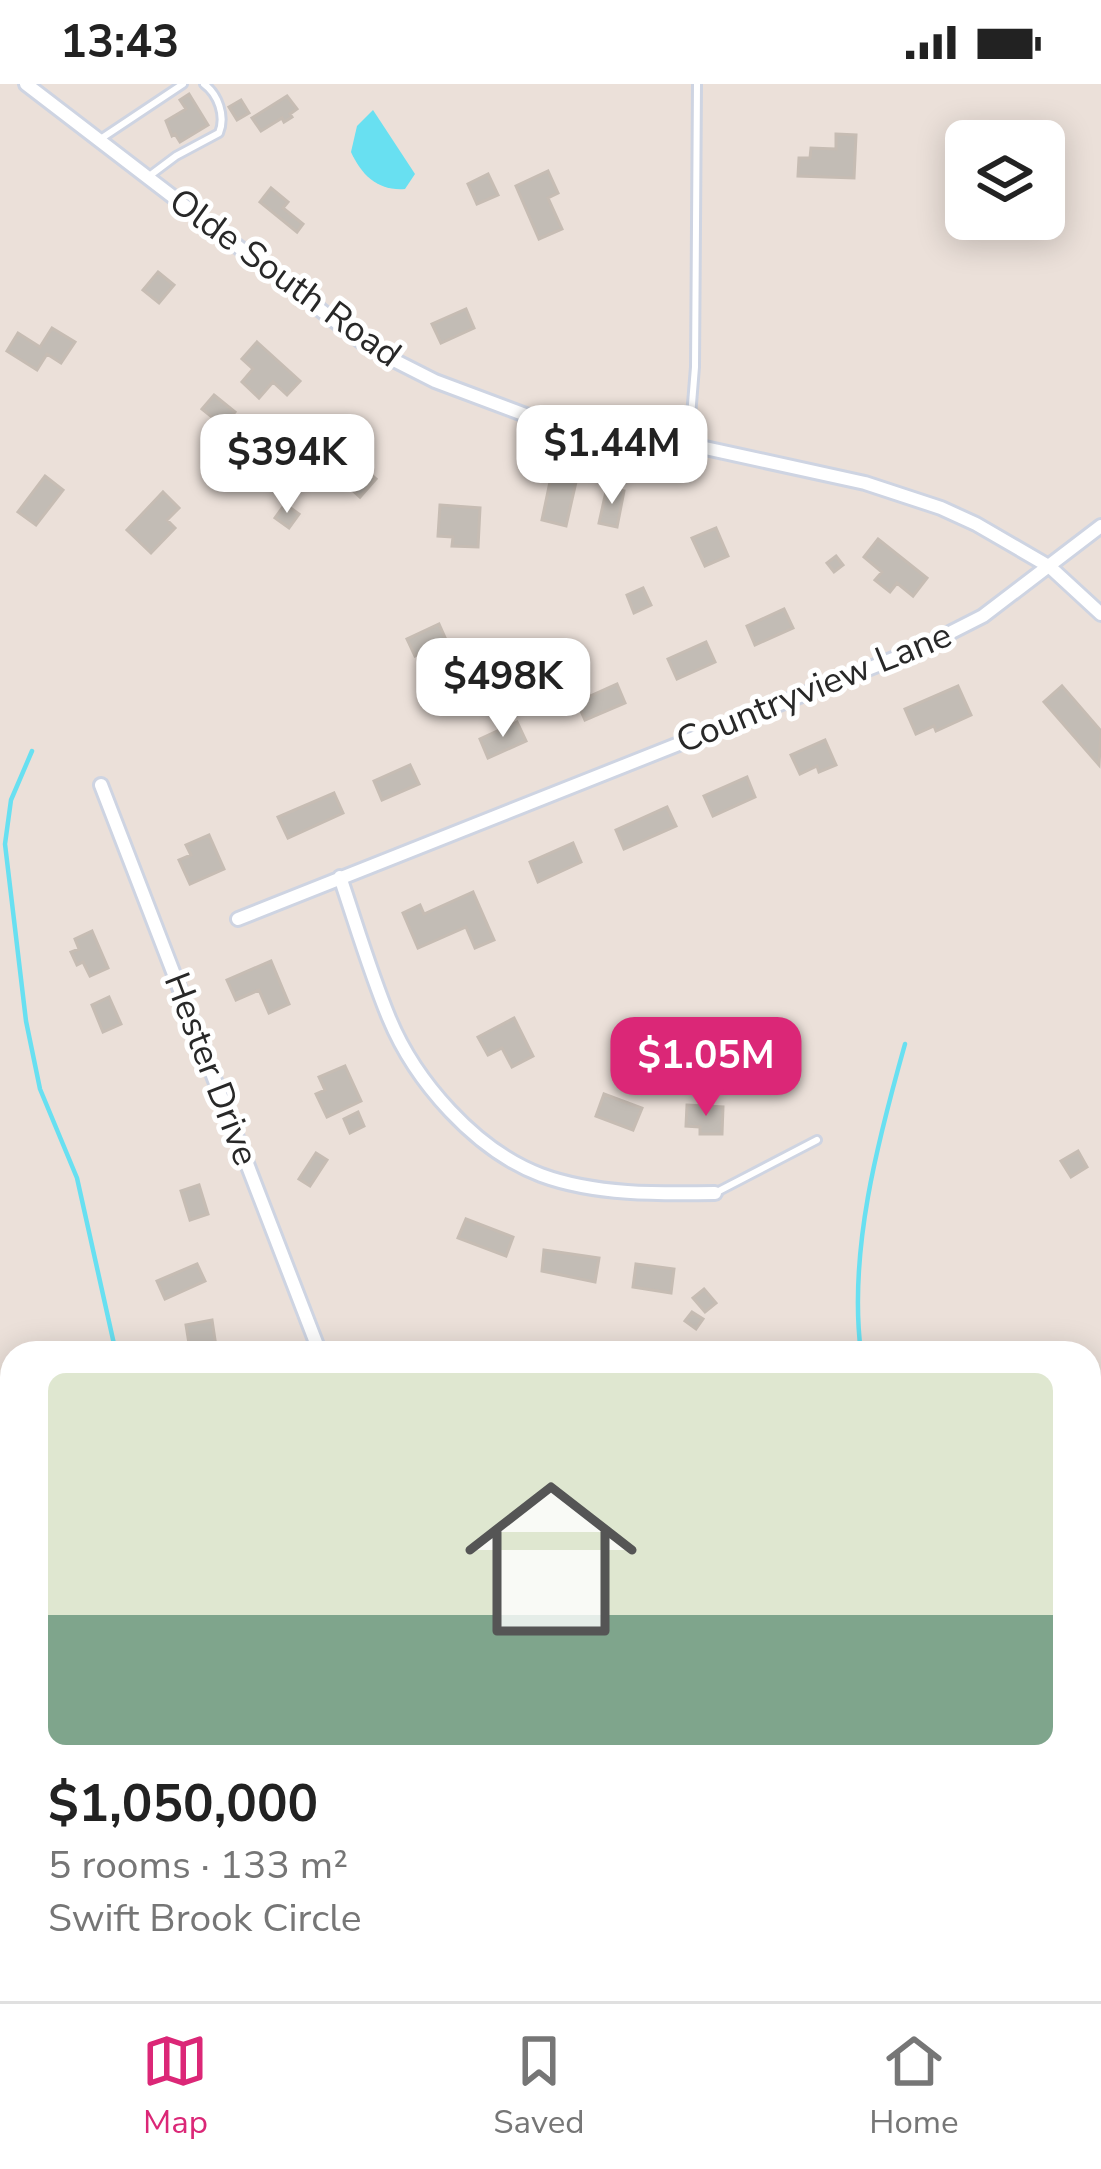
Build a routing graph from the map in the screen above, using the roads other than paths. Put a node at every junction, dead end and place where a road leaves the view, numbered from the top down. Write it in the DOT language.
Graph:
graph roads {
  1 [pos="183,84"];
  2 [pos="204,84"];
  3 [pos="697,84"];
  4 [pos="31,85"];
  5 [pos="99,140"];
  6 [pos="148,177"];
  7 [pos="689,445"];
  8 [pos="1101,526"];
  9 [pos="1049,567"];
  10 [pos="1101,614"];
  11 [pos="101,785"];
  12 [pos="340,878"];
  13 [pos="238,919"];
  14 [pos="818,1140"];
  15 [pos="716,1193"];
  16 [pos="315,1341"];
  1 -- 5 [label="lane"];
  2 -- 6 [label="lane"];
  3 -- 7 [label="lane"];
  4 -- 5 [label="street, Olde South Road"];
  5 -- 6 [label="street, Olde South Road"];
  6 -- 7 [label="street, Olde South Road"];
  7 -- 9 [label="street, Olde South Road"];
  8 -- 9 [label="street, Countryview Lane"];
  9 -- 10 [label="street, Olde South Road"];
  9 -- 12 [label="street, Countryview Lane"];
  11 -- 16 [label="street, Hester Drive"];
  12 -- 13 [label="street, Countryview Lane"];
  12 -- 15 [label="street"];
  14 -- 15 [label="lane"];
}
